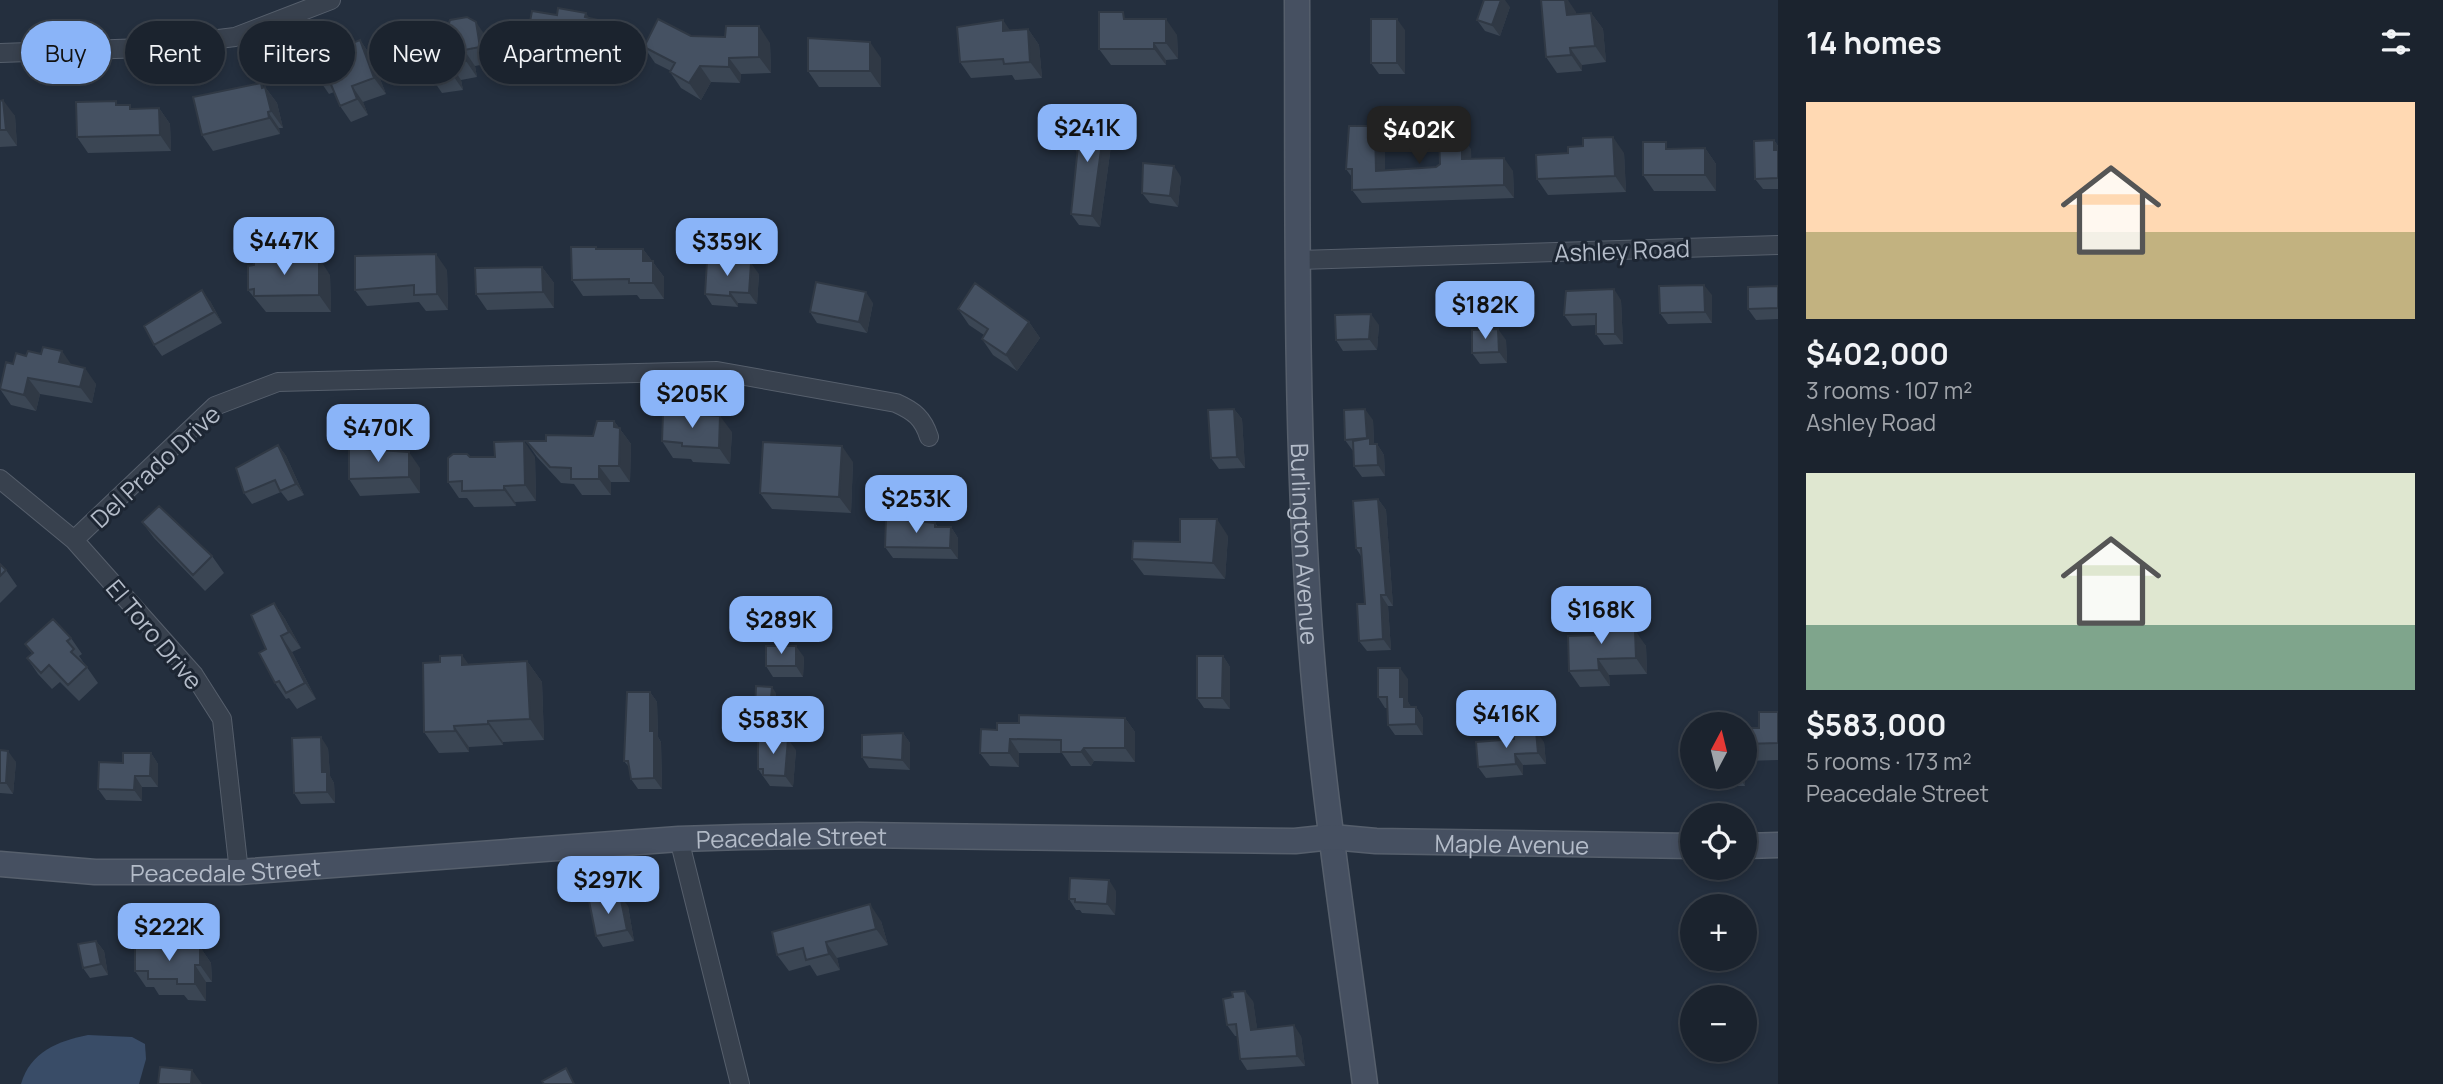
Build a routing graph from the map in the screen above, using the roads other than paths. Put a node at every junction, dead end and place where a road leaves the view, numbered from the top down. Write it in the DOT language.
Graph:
graph roads {
  1 [pos="331,0"];
  2 [pos="1297,0"];
  3 [pos="0,53"];
  4 [pos="1778,245"];
  5 [pos="1299,260"];
  6 [pos="929,437"];
  7 [pos="0,478"];
  8 [pos="74,540"];
  9 [pos="1332,837"];
  10 [pos="679,839"];
  11 [pos="1778,845"];
  12 [pos="1680,846"];
  13 [pos="1757,846"];
  14 [pos="0,864"];
  15 [pos="239,872"];
  16 [pos="740,1084"];
  17 [pos="1365,1084"];
  1 -- 3 [label="street"];
  2 -- 5 [label="main road, Burlington Avenue"];
  4 -- 5 [label="street, Ashley Road"];
  5 -- 9 [label="main road, Burlington Avenue"];
  6 -- 8 [label="street, Del Prado Drive"];
  7 -- 8 [label="street, El Toro Drive"];
  8 -- 15 [label="street, El Toro Drive"];
  9 -- 10 [label="main road, Peacedale Street"];
  9 -- 12 [label="main road, Maple Avenue"];
  9 -- 17 [label="main road, Burlington Avenue"];
  10 -- 15 [label="main road, Peacedale Street"];
  10 -- 16 [label="street"];
  11 -- 13 [label="main road"];
  14 -- 15 [label="main road, Peacedale Street"];
}
